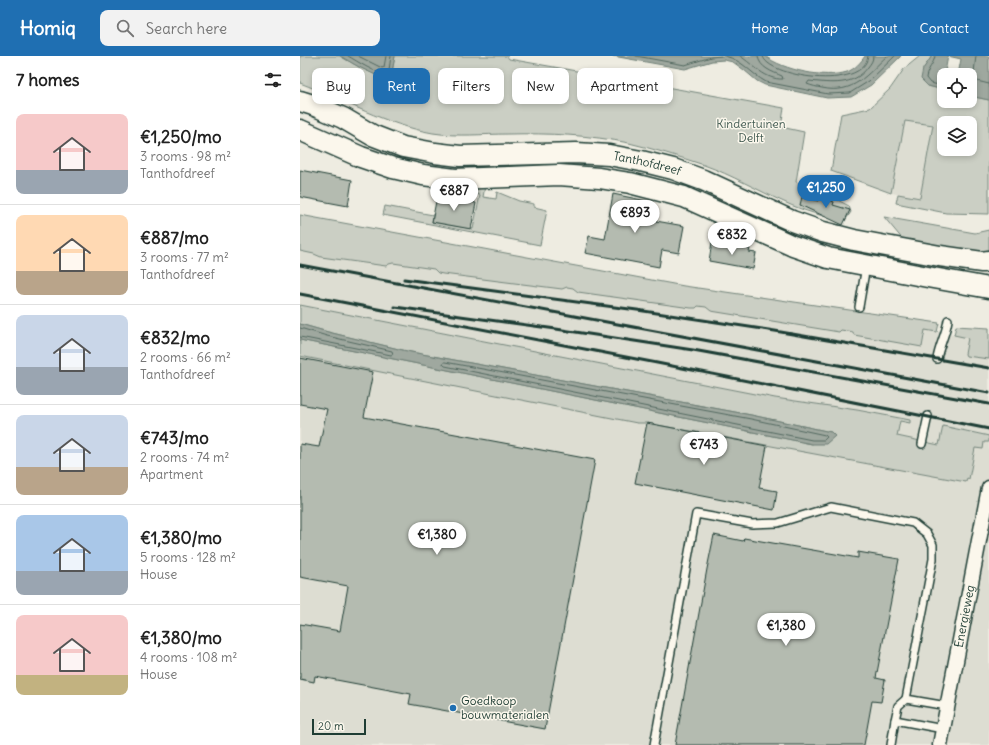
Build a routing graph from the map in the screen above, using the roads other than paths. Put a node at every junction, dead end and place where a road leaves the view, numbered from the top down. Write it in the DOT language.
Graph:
graph roads {
  1 [pos="300,101"];
  2 [pos="300,130"];
  3 [pos="989,262"];
  4 [pos="866,266"];
  5 [pos="989,288"];
  6 [pos="858,307"];
  7 [pos="948,320"];
  8 [pos="937,359"];
  9 [pos="928,416"];
  10 [pos="922,444"];
  11 [pos="989,488"];
  12 [pos="906,699"];
  13 [pos="947,706"];
  14 [pos="895,720"];
  15 [pos="943,729"];
  16 [pos="654,745"];
  17 [pos="891,745"];
  18 [pos="940,745"];
  1 -- 3 [label="street, Tanthofdreef"];
  2 -- 4 [label="street, Tanthofdreef"];
  4 -- 5 [label="street, Tanthofdreef"];
  4 -- 6 [label="lane"];
  7 -- 8 [label="lane"];
  9 -- 10 [label="lane"];
  11 -- 13 [label="street, Energieweg"];
  12 -- 13 [label="lane"];
  12 -- 14 [label="lane"];
  12 -- 16 [label="lane"];
  13 -- 15 [label="street, Energieweg"];
  14 -- 15 [label="lane"];
  14 -- 17 [label="lane"];
  15 -- 18 [label="street, Energieweg"];
}
